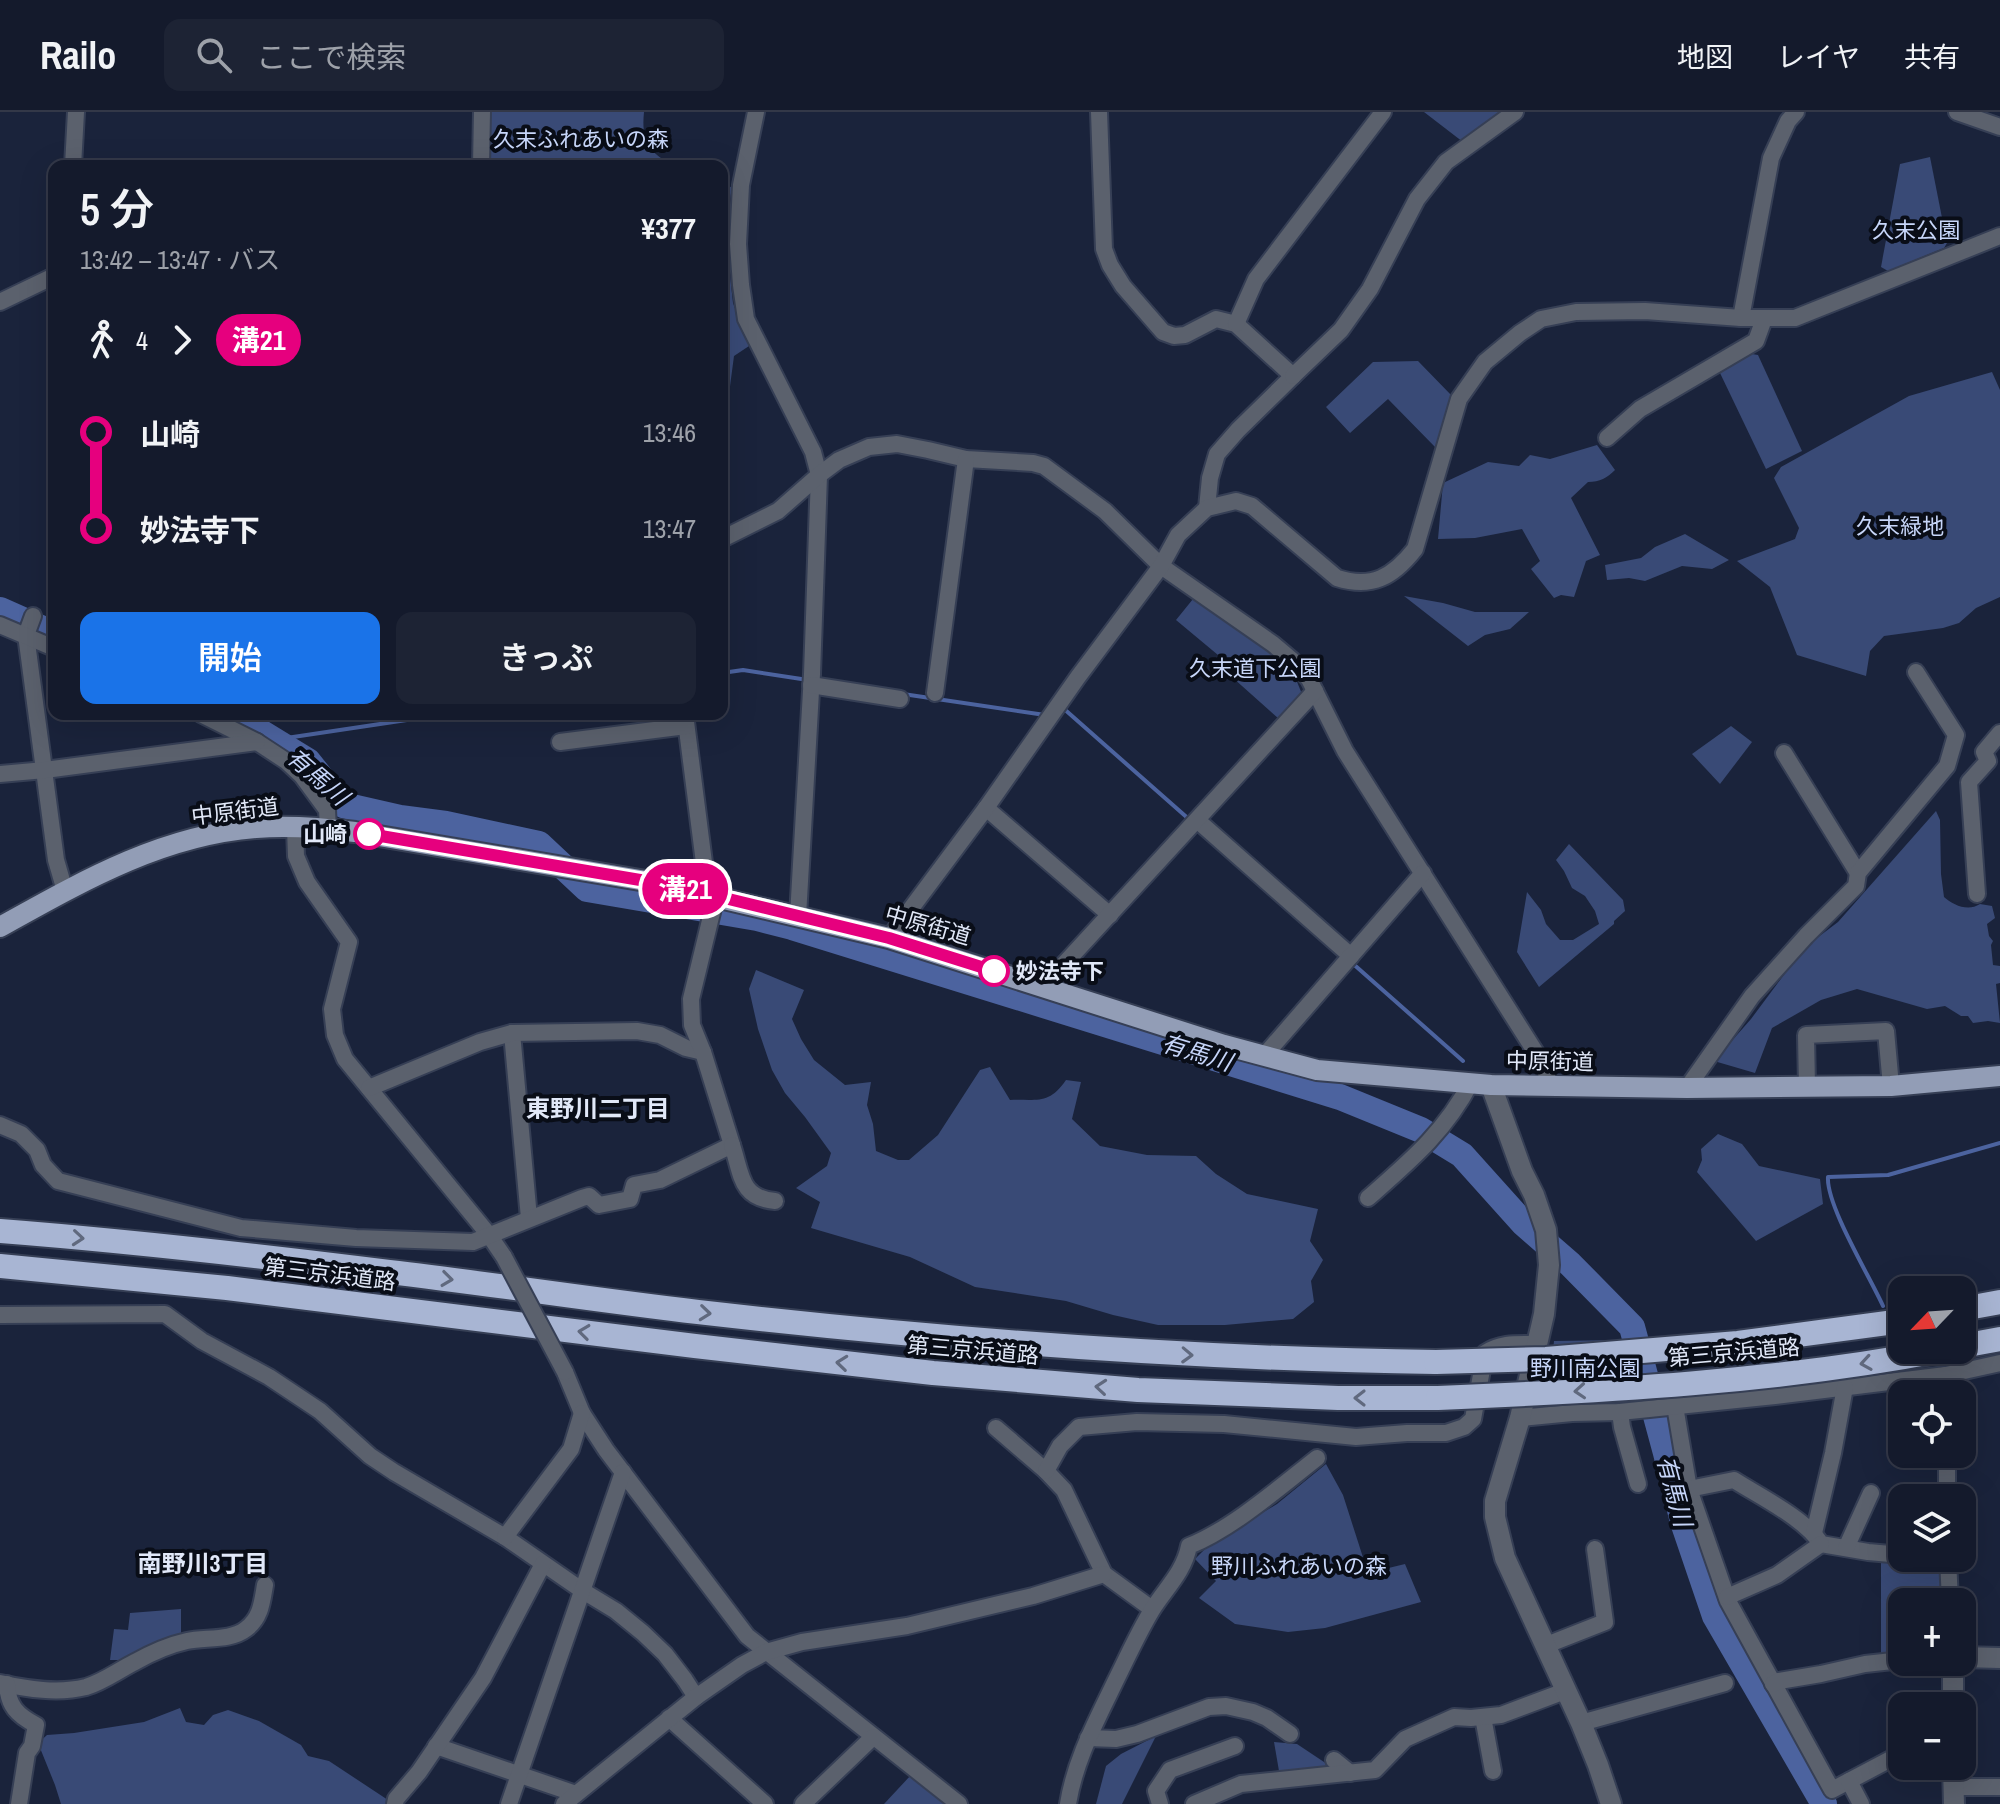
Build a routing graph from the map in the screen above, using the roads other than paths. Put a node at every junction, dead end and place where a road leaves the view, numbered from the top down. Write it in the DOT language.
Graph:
graph roads {
  1 [pos="76,112"];
  2 [pos="482,112"];
  3 [pos="756,112"];
  4 [pos="1099,112"];
  5 [pos="1383,112"];
  6 [pos="1515,112"];
  7 [pos="1796,112"];
  8 [pos="1957,112"];
  9 [pos="2000,127"];
  10 [pos="73,160"];
  11 [pos="481,160"];
  12 [pos="2000,236"];
  13 [pos="48,279"];
  14 [pos="0,302"];
  15 [pos="1741,318"];
  16 [pos="1764,319"];
  17 [pos="1236,324"];
  18 [pos="1293,376"];
  19 [pos="1607,438"];
  20 [pos="966,459"];
  21 [pos="819,475"];
  22 [pos="1207,508"];
  23 [pos="728,536"];
  24 [pos="1161,566"];
  25 [pos="0,625"];
  26 [pos="29,627"];
  27 [pos="48,643"];
  28 [pos="1916,672"];
  29 [pos="811,685"];
  30 [pos="1315,691"];
  31 [pos="935,693"];
  32 [pos="900,699"];
  33 [pos="213,720"];
  34 [pos="685,720"];
  35 [pos="2000,733"];
  36 [pos="257,742"];
  37 [pos="560,742"];
  38 [pos="1784,753"];
  39 [pos="45,770"];
  40 [pos="0,774"];
  41 [pos="986,808"];
  42 [pos="1197,820"];
  43 [pos="295,828"];
  44 [pos="328,829"];
  45 [pos="1423,873"];
  46 [pos="1858,873"];
  47 [pos="65,891"];
  48 [pos="1977,894"];
  49 [pos="713,898"];
  50 [pos="1110,915"];
  51 [pos="798,916"];
  52 [pos="0,927"];
  53 [pos="889,938"];
  54 [pos="1351,956"];
  55 [pos="1043,987"];
  56 [pos="512,1033"];
  57 [pos="703,1052"];
  58 [pos="1264,1056"];
  59 [pos="2000,1076"];
  60 [pos="1481,1083"];
  61 [pos="1550,1085"];
  62 [pos="1891,1086"];
  63 [pos="1807,1087"];
  64 [pos="369,1088"];
  65 [pos="1687,1088"];
  66 [pos="0,1125"];
  67 [pos="732,1145"];
  68 [pos="1368,1198"];
  69 [pos="775,1201"];
  70 [pos="529,1218"];
  71 [pos="0,1231"];
  72 [pos="489,1235"];
  73 [pos="0,1266"];
  74 [pos="2000,1302"];
  75 [pos="1976,1306"];
  76 [pos="0,1315"];
  77 [pos="1888,1323"];
  78 [pos="2000,1339"];
  79 [pos="1976,1343"];
  80 [pos="1537,1344"];
  81 [pos="1888,1359"];
  82 [pos="2000,1363"];
  83 [pos="1946,1375"];
  84 [pos="1946,1380"];
  85 [pos="1845,1387"];
  86 [pos="1675,1406"];
  87 [pos="1620,1412"];
  88 [pos="582,1413"];
  89 [pos="1520,1418"];
  90 [pos="996,1428"];
  91 [pos="1317,1458"];
  92 [pos="1046,1471"];
  93 [pos="623,1472"];
  94 [pos="1638,1484"];
  95 [pos="1689,1489"];
  96 [pos="1871,1493"];
  97 [pos="505,1537"];
  98 [pos="1817,1538"];
  99 [pos="1846,1548"];
  100 [pos="1595,1549"];
  101 [pos="1888,1554"];
  102 [pos="543,1564"];
  103 [pos="1104,1574"];
  104 [pos="265,1585"];
  105 [pos="583,1591"];
  106 [pos="1727,1597"];
  107 [pos="1152,1609"];
  108 [pos="1544,1646"];
  109 [pos="766,1652"];
  110 [pos="1976,1657"];
  111 [pos="2000,1658"];
  112 [pos="1888,1662"];
  113 [pos="1725,1683"];
  114 [pos="3,1684"];
  115 [pos="1773,1684"];
  116 [pos="1565,1691"];
  117 [pos="696,1697"];
  118 [pos="1483,1717"];
  119 [pos="669,1718"];
  120 [pos="1581,1723"];
  121 [pos="1290,1734"];
  122 [pos="873,1737"];
  123 [pos="1088,1738"];
  124 [pos="436,1746"];
  125 [pos="1235,1746"];
  126 [pos="1334,1760"];
  127 [pos="1888,1760"];
  128 [pos="1493,1771"];
  129 [pos="1350,1773"];
  130 [pos="519,1774"];
  131 [pos="1849,1781"];
  132 [pos="2000,1787"];
  133 [pos="1954,1796"];
  134 [pos="570,1799"];
  135 [pos="19,1804"];
  136 [pos="395,1804"];
  137 [pos="509,1804"];
  138 [pos="765,1804"];
  139 [pos="803,1804"];
  140 [pos="959,1804"];
  141 [pos="1068,1804"];
  142 [pos="1160,1804"];
  143 [pos="1194,1804"];
  144 [pos="1611,1804"];
  145 [pos="1861,1804"];
  1 -- 10 [label="street"];
  2 -- 11 [label="street"];
  3 -- 21 [label="street"];
  4 -- 17 [label="street"];
  5 -- 17 [label="street"];
  6 -- 18 [label="street"];
  7 -- 15 [label="street"];
  8 -- 9 [label="street"];
  12 -- 16 [label="street"];
  13 -- 14 [label="street"];
  15 -- 16 [label="street"];
  15 -- 22 [label="street"];
  16 -- 19 [label="street"];
  17 -- 18 [label="street"];
  18 -- 22 [label="street"];
  20 -- 21 [label="street"];
  20 -- 24 [label="street"];
  20 -- 31 [label="street"];
  21 -- 23 [label="street"];
  21 -- 29 [label="street"];
  22 -- 24 [label="street"];
  24 -- 30 [label="street"];
  24 -- 41 [label="street"];
  25 -- 26 [label="street"];
  26 -- 27 [label="street"];
  26 -- 39 [label="street"];
  28 -- 46 [label="street"];
  29 -- 32 [label="street"];
  29 -- 51 [label="street"];
  30 -- 42 [label="street"];
  30 -- 45 [label="street"];
  33 -- 36 [label="street"];
  34 -- 37 [label="street"];
  34 -- 49 [label="street"];
  35 -- 48 [label="street"];
  36 -- 39 [label="street"];
  36 -- 44 [label="street"];
  38 -- 46 [label="street"];
  39 -- 40 [label="street"];
  39 -- 47 [label="street"];
  41 -- 50 [label="street"];
  41 -- 53 [label="street"];
  42 -- 50 [label="street"];
  42 -- 54 [label="street"];
  43 -- 44 [label="main road, 中原街道"];
  43 -- 47 [label="main road, 中原街道"];
  43 -- 64 [label="street"];
  44 -- 49 [label="main road, 中原街道"];
  45 -- 54 [label="street"];
  45 -- 61 [label="street"];
  46 -- 65 [label="street"];
  47 -- 52 [label="main road, 中原街道"];
  49 -- 51 [label="main road, 中原街道"];
  49 -- 57 [label="street"];
  50 -- 55 [label="street"];
  51 -- 53 [label="main road, 中原街道"];
  53 -- 55 [label="main road, 中原街道"];
  54 -- 58 [label="street"];
  55 -- 58 [label="main road, 中原街道"];
  56 -- 57 [label="street"];
  56 -- 64 [label="street"];
  56 -- 70 [label="street"];
  57 -- 67 [label="street"];
  58 -- 60 [label="main road, 中原街道"];
  59 -- 62 [label="main road, 中原街道"];
  60 -- 61 [label="main road, 中原街道"];
  60 -- 68 [label="street"];
  60 -- 80 [label="street"];
  61 -- 65 [label="main road, 中原街道"];
  62 -- 63 [label="main road, 中原街道"];
  62 -- 63 [label="street"];
  63 -- 65 [label="main road, 中原街道"];
  64 -- 72 [label="street"];
  66 -- 72 [label="street"];
  67 -- 69 [label="street"];
  67 -- 70 [label="street"];
  70 -- 72 [label="street"];
  71 -- 77 [label="highway, 第三京浜道路, one-way, bridge"];
  72 -- 88 [label="street, bridge"];
  81 -- 73 [label="highway, 第三京浜道路, one-way, bridge"];
  74 -- 75 [label="highway"];
  76 -- 97 [label="street"];
  78 -- 79 [label="highway"];
  80 -- 89 [label="street"];
  80 -- 92 [label="street"];
  82 -- 83 [label="street"];
  83 -- 84 [label="street"];
  83 -- 85 [label="street"];
  85 -- 86 [label="street"];
  85 -- 98 [label="street"];
  86 -- 87 [label="street"];
  86 -- 95 [label="street"];
  87 -- 89 [label="street"];
  87 -- 94 [label="street"];
  88 -- 93 [label="street"];
  88 -- 97 [label="street"];
  89 -- 108 [label="street"];
  90 -- 92 [label="street"];
  91 -- 107 [label="street"];
  92 -- 103 [label="street"];
  93 -- 105 [label="street"];
  93 -- 109 [label="street"];
  95 -- 98 [label="street"];
  95 -- 106 [label="street"];
  96 -- 99 [label="street"];
  97 -- 102 [label="street"];
  98 -- 99 [label="street"];
  98 -- 106 [label="street"];
  99 -- 101 [label="street"];
  100 -- 108 [label="street"];
  102 -- 105 [label="street"];
  102 -- 124 [label="street"];
  103 -- 107 [label="street"];
  103 -- 109 [label="street"];
  104 -- 114 [label="street"];
  105 -- 117 [label="street"];
  105 -- 130 [label="street"];
  106 -- 115 [label="street"];
  107 -- 123 [label="street"];
  108 -- 116 [label="street"];
  109 -- 117 [label="street"];
  109 -- 122 [label="street"];
  110 -- 111 [label="street"];
  112 -- 115 [label="street"];
  113 -- 120 [label="street"];
  114 -- 135 [label="street"];
  115 -- 131 [label="street"];
  116 -- 118 [label="street"];
  116 -- 120 [label="street"];
  117 -- 119 [label="street"];
  118 -- 128 [label="street"];
  118 -- 129 [label="street"];
  119 -- 134 [label="street"];
  119 -- 138 [label="street"];
  120 -- 144 [label="street"];
  121 -- 123 [label="street"];
  122 -- 139 [label="street"];
  122 -- 140 [label="street"];
  123 -- 141 [label="street"];
  124 -- 130 [label="street"];
  124 -- 136 [label="street"];
  125 -- 142 [label="street"];
  126 -- 129 [label="street"];
  127 -- 131 [label="street"];
  129 -- 143 [label="street"];
  130 -- 134 [label="street"];
  130 -- 137 [label="street"];
  131 -- 145 [label="street"];
  132 -- 133 [label="street"];
}
